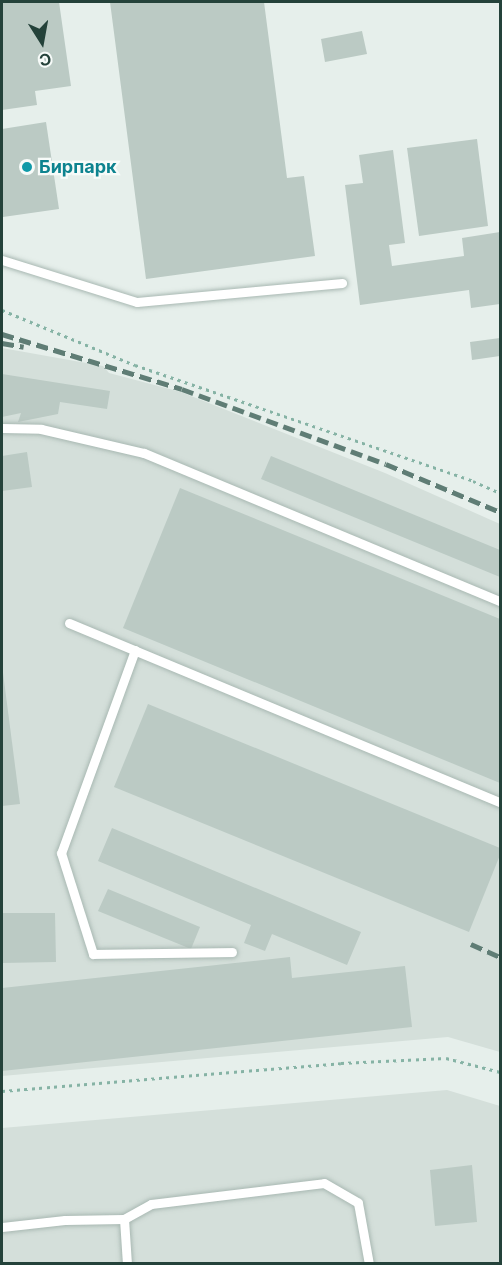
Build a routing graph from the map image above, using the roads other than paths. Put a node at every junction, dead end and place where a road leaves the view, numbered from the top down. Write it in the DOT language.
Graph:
graph roads {
  1 [pos="2,260"];
  2 [pos="342,283"];
  3 [pos="2,428"];
  4 [pos="501,601"];
  5 [pos="69,623"];
  6 [pos="135,650"];
  7 [pos="501,802"];
  8 [pos="232,952"];
  9 [pos="124,1219"];
  10 [pos="2,1227"];
  11 [pos="127,1263"];
  12 [pos="369,1263"];
  1 -- 2 [label="lane"];
  3 -- 4 [label="lane"];
  5 -- 6 [label="lane"];
  6 -- 7 [label="lane"];
  6 -- 8 [label="lane"];
  9 -- 10 [label="lane"];
  9 -- 11 [label="lane"];
  9 -- 12 [label="lane"];
}
